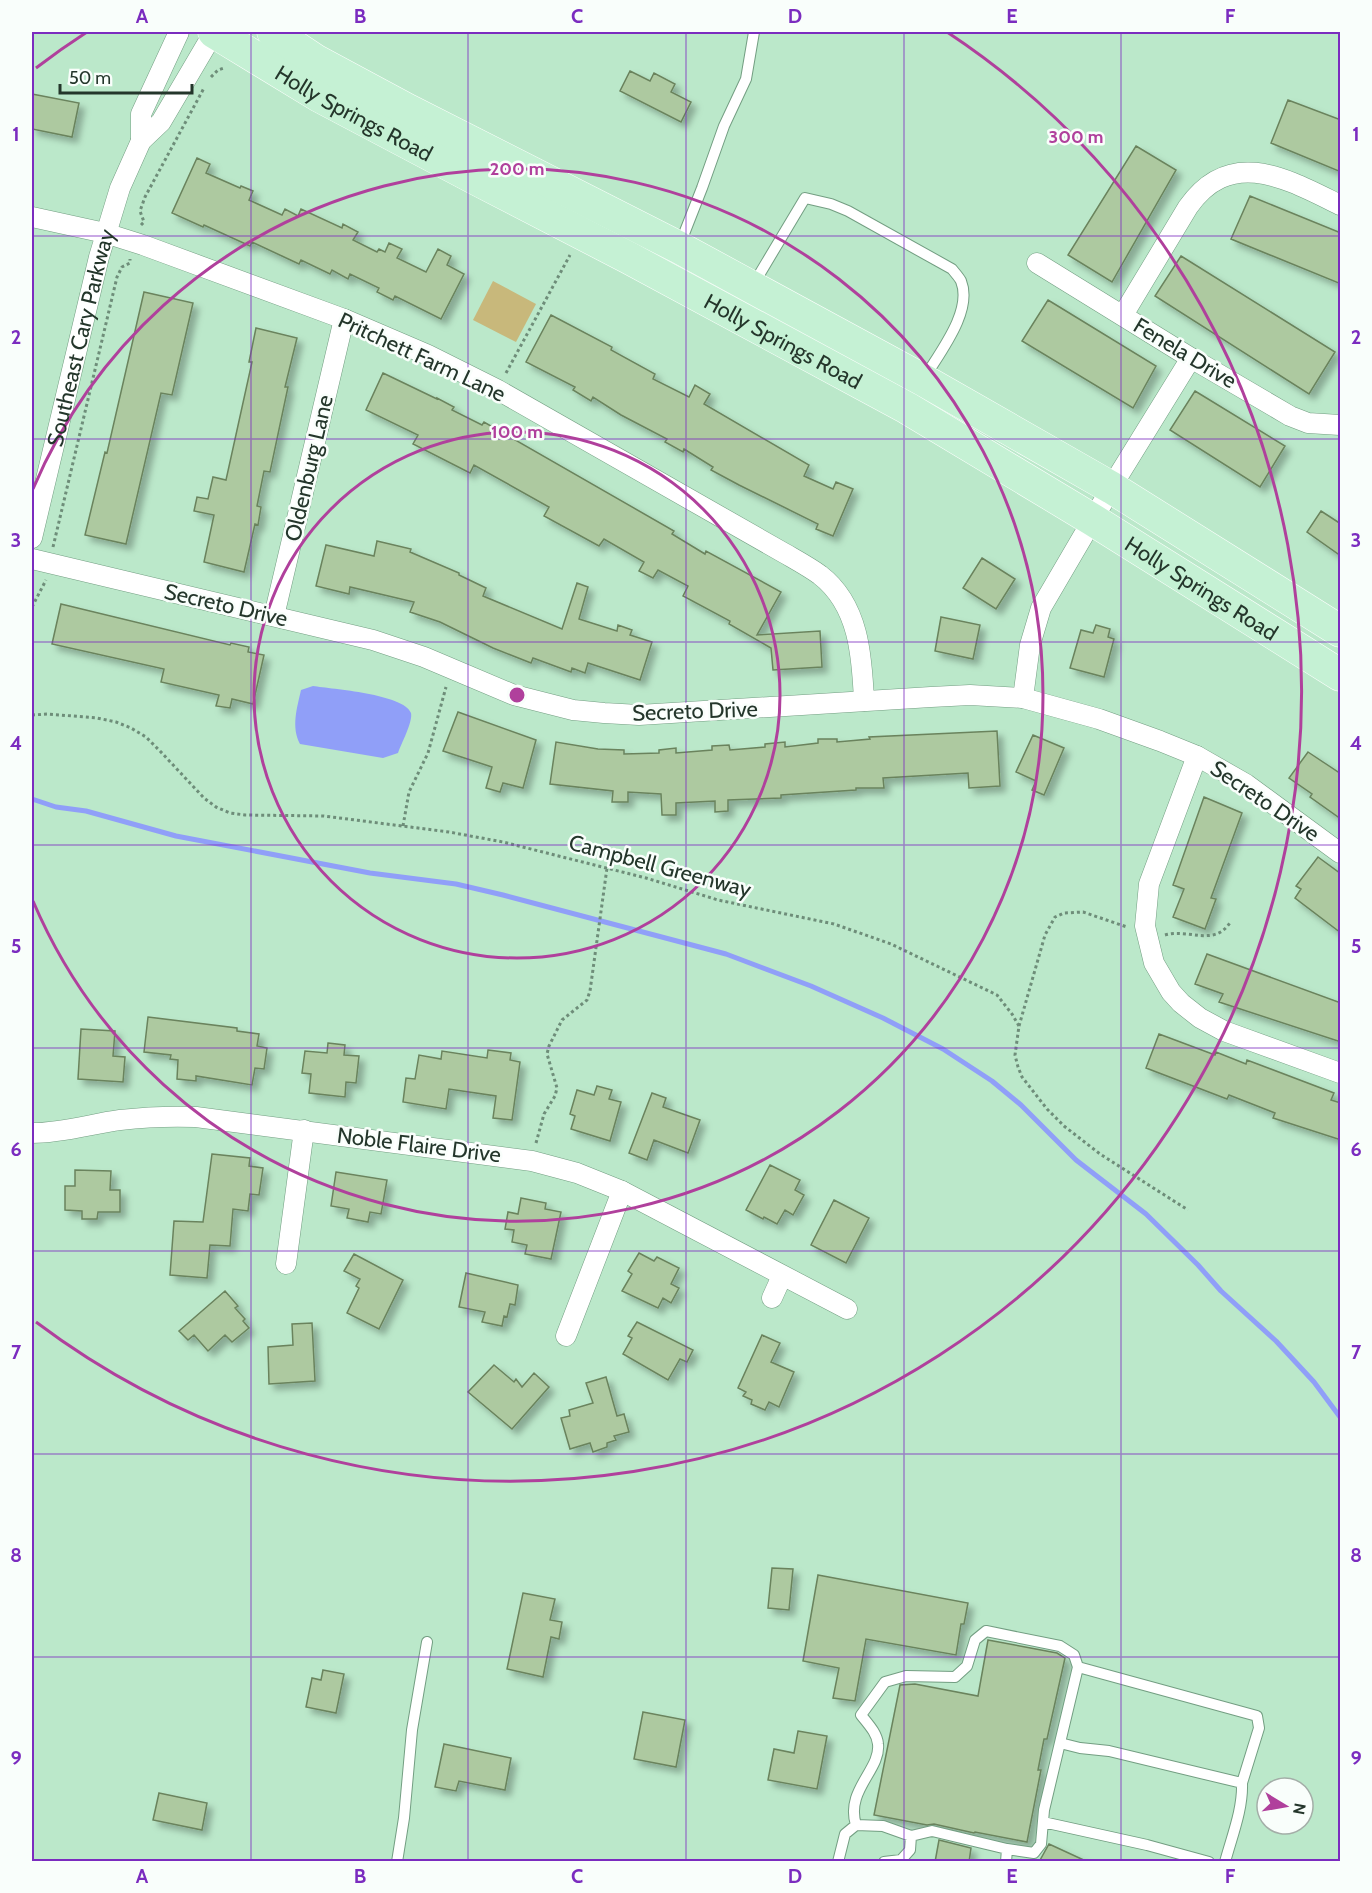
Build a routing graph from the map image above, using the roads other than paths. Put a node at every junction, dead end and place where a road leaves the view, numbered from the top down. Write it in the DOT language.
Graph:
graph roads {
  1 [pos="179,32"];
  2 [pos="214,32"];
  3 [pos="273,32"];
  4 [pos="754,32"];
  5 [pos="141,141"];
  6 [pos="1341,205"];
  7 [pos="32,217"];
  8 [pos="105,233"];
  9 [pos="678,247"];
  10 [pos="1037,262"];
  11 [pos="752,286"];
  12 [pos="1124,315"];
  13 [pos="344,320"];
  14 [pos="1191,358"];
  15 [pos="915,394"];
  16 [pos="1341,425"];
  17 [pos="1112,488"];
  18 [pos="1093,520"];
  19 [pos="32,538"];
  20 [pos="32,559"];
  21 [pos="273,616"];
  22 [pos="1341,631"];
  23 [pos="1341,675"];
  24 [pos="1023,698"];
  25 [pos="864,701"];
  26 [pos="1197,756"];
  27 [pos="1341,853"];
  28 [pos="1341,1073"];
  29 [pos="304,1130"];
  30 [pos="32,1133"];
  31 [pos="622,1191"];
  32 [pos="286,1264"];
  33 [pos="782,1276"];
  34 [pos="772,1298"];
  35 [pos="847,1309"];
  36 [pos="566,1336"];
  37 [pos="427,1642"];
  38 [pos="1078,1667"];
  39 [pos="1060,1743"];
  40 [pos="1242,1783"];
  41 [pos="1043,1822"];
  42 [pos="856,1825"];
  43 [pos="911,1836"];
  44 [pos="1007,1849"];
  45 [pos="397,1862"];
  46 [pos="838,1862"];
  47 [pos="884,1862"];
  48 [pos="1006,1862"];
  49 [pos="1209,1862"];
  50 [pos="1225,1862"];
  1 -- 5 [label="street, Southeast Cary Parkway"];
  2 -- 5 [label="street, Southeast Cary Parkway"];
  2 -- 15 [label="main road, Holly Springs Road"];
  3 -- 9 [label="main road, Holly Springs Road"];
  4 -- 9 [label="lane"];
  5 -- 8 [label="street, Southeast Cary Parkway"];
  6 -- 12 [label="street"];
  7 -- 8 [label="street, Pritchett Farm Lane"];
  8 -- 13 [label="street, Pritchett Farm Lane"];
  8 -- 19 [label="street, Southeast Cary Parkway"];
  9 -- 11 [label="main road, Holly Springs Road"];
  10 -- 12 [label="street, Fenela Drive"];
  11 -- 15 [label="main road, Holly Springs Road"];
  11 -- 15 [label="lane"];
  12 -- 14 [label="street, Fenela Drive"];
  13 -- 21 [label="street, Oldenburg Lane"];
  13 -- 25 [label="street, Pritchett Farm Lane"];
  14 -- 16 [label="street, Fenela Drive"];
  14 -- 17 [label="street"];
  15 -- 17 [label="main road, Holly Springs Road"];
  15 -- 18 [label="main road, Holly Springs Road"];
  17 -- 18 [label="street"];
  17 -- 22 [label="main road, Holly Springs Road"];
  18 -- 23 [label="main road, Holly Springs Road"];
  18 -- 24 [label="street"];
  20 -- 21 [label="street, Secreto Drive"];
  21 -- 25 [label="street, Secreto Drive"];
  24 -- 25 [label="street, Secreto Drive"];
  24 -- 26 [label="street, Secreto Drive"];
  26 -- 27 [label="street, Secreto Drive"];
  26 -- 28 [label="street"];
  29 -- 30 [label="street, Noble Flaire Drive"];
  29 -- 31 [label="street, Noble Flaire Drive"];
  29 -- 32 [label="street"];
  31 -- 33 [label="street, Noble Flaire Drive"];
  31 -- 36 [label="street"];
  33 -- 34 [label="street"];
  33 -- 35 [label="street, Noble Flaire Drive"];
  37 -- 45 [label="lane"];
  38 -- 39 [label="lane"];
  38 -- 40 [label="lane"];
  38 -- 42 [label="lane"];
  39 -- 40 [label="lane"];
  39 -- 41 [label="lane"];
  40 -- 50 [label="lane"];
  41 -- 44 [label="lane"];
  41 -- 49 [label="lane"];
  42 -- 43 [label="lane"];
  42 -- 46 [label="lane"];
  43 -- 44 [label="lane"];
  43 -- 47 [label="lane"];
  44 -- 48 [label="lane"];
}
